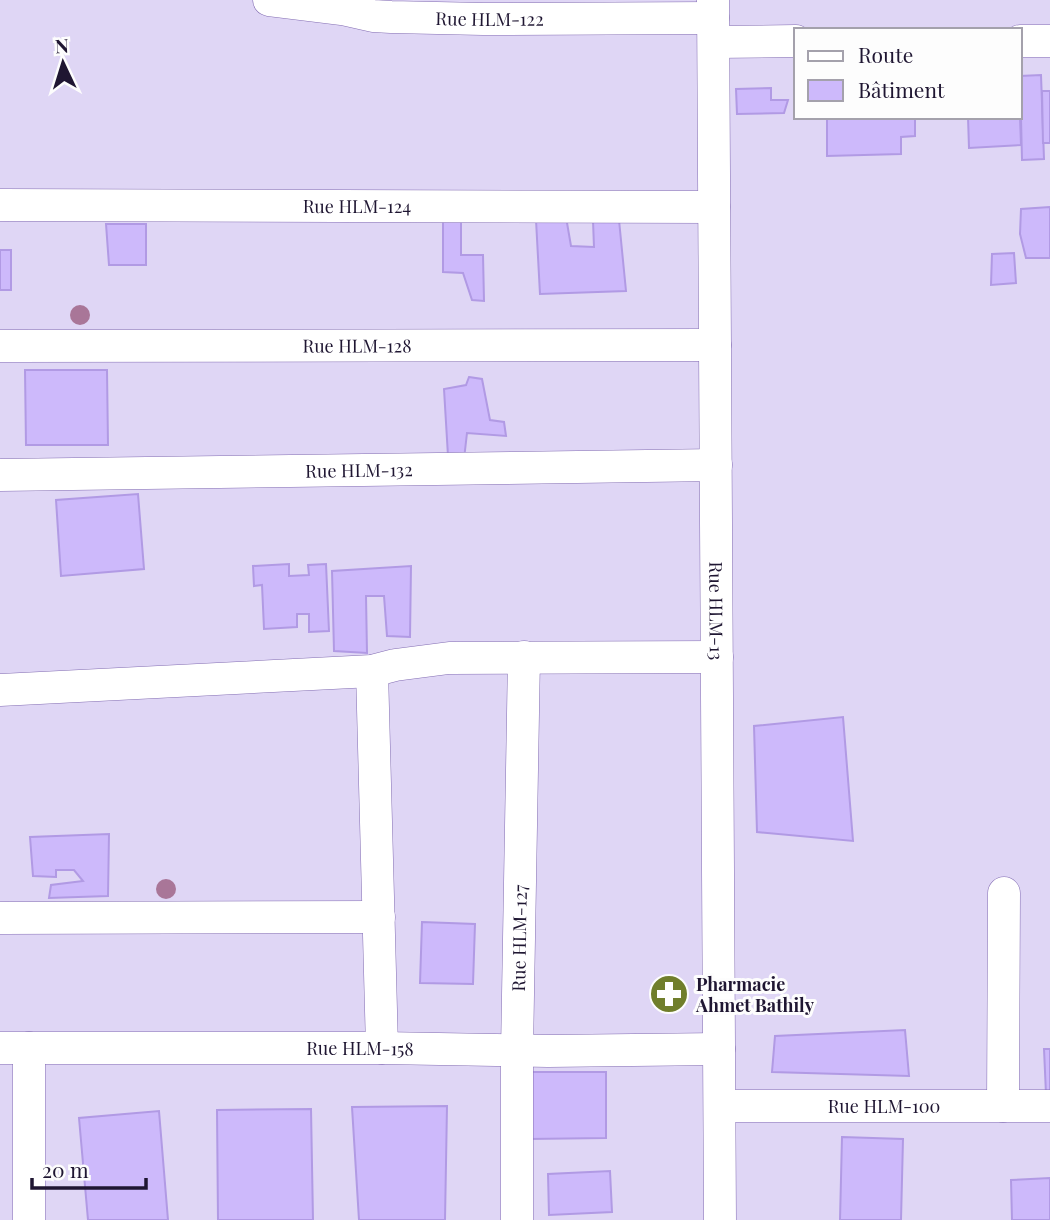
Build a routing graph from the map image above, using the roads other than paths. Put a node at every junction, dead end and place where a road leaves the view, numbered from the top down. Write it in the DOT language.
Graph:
graph roads {
  1 [pos="269,0"];
  2 [pos="342,4"];
  3 [pos="483,10"];
  4 [pos="713,20"];
  5 [pos="794,40"];
  6 [pos="1022,41"];
  7 [pos="1050,41"];
  8 [pos="0,205"];
  9 [pos="714,207"];
  10 [pos="715,345"];
  11 [pos="0,346"];
  12 [pos="716,466"];
  13 [pos="0,475"];
  14 [pos="524,657"];
  15 [pos="717,657"];
  16 [pos="372,670"];
  17 [pos="0,690"];
  18 [pos="1004,892"];
  19 [pos="379,917"];
  20 [pos="0,918"];
  21 [pos="15,1048"];
  22 [pos="382,1048"];
  23 [pos="719,1049"];
  24 [pos="517,1051"];
  25 [pos="720,1106"];
  26 [pos="1003,1106"];
  27 [pos="1050,1106"];
  28 [pos="29,1220"];
  29 [pos="517,1220"];
  30 [pos="720,1220"];
  1 -- 2 [label="street, Rue HLM-122"];
  2 -- 3 [label="street, Rue HLM-122"];
  3 -- 4 [label="street, Rue HLM-122"];
  4 -- 5 [label="street, Rue HLM-122"];
  4 -- 9 [label="street, Rue HLM-13"];
  6 -- 7 [label="street"];
  8 -- 9 [label="street, Rue HLM-124"];
  9 -- 10 [label="street, Rue HLM-13"];
  10 -- 11 [label="street, Rue HLM-128"];
  10 -- 12 [label="street, Rue HLM-13"];
  12 -- 13 [label="street, Rue HLM-132"];
  12 -- 15 [label="street, Rue HLM-13"];
  14 -- 15 [label="street"];
  14 -- 16 [label="street"];
  14 -- 24 [label="street, Rue HLM-127"];
  15 -- 23 [label="street, Rue HLM-13"];
  16 -- 17 [label="street"];
  16 -- 19 [label="street"];
  18 -- 26 [label="street"];
  19 -- 20 [label="street"];
  19 -- 22 [label="street"];
  21 -- 22 [label="street, Rue HLM-158"];
  21 -- 28 [label="street"];
  22 -- 24 [label="street, Rue HLM-158"];
  23 -- 24 [label="street, Rue HLM-158"];
  23 -- 25 [label="street, Rue HLM-13"];
  24 -- 29 [label="street, Rue HLM-127"];
  25 -- 26 [label="street, Rue HLM-100"];
  25 -- 30 [label="street, Rue HLM-13"];
  26 -- 27 [label="street, Rue HLM-100"];
}
